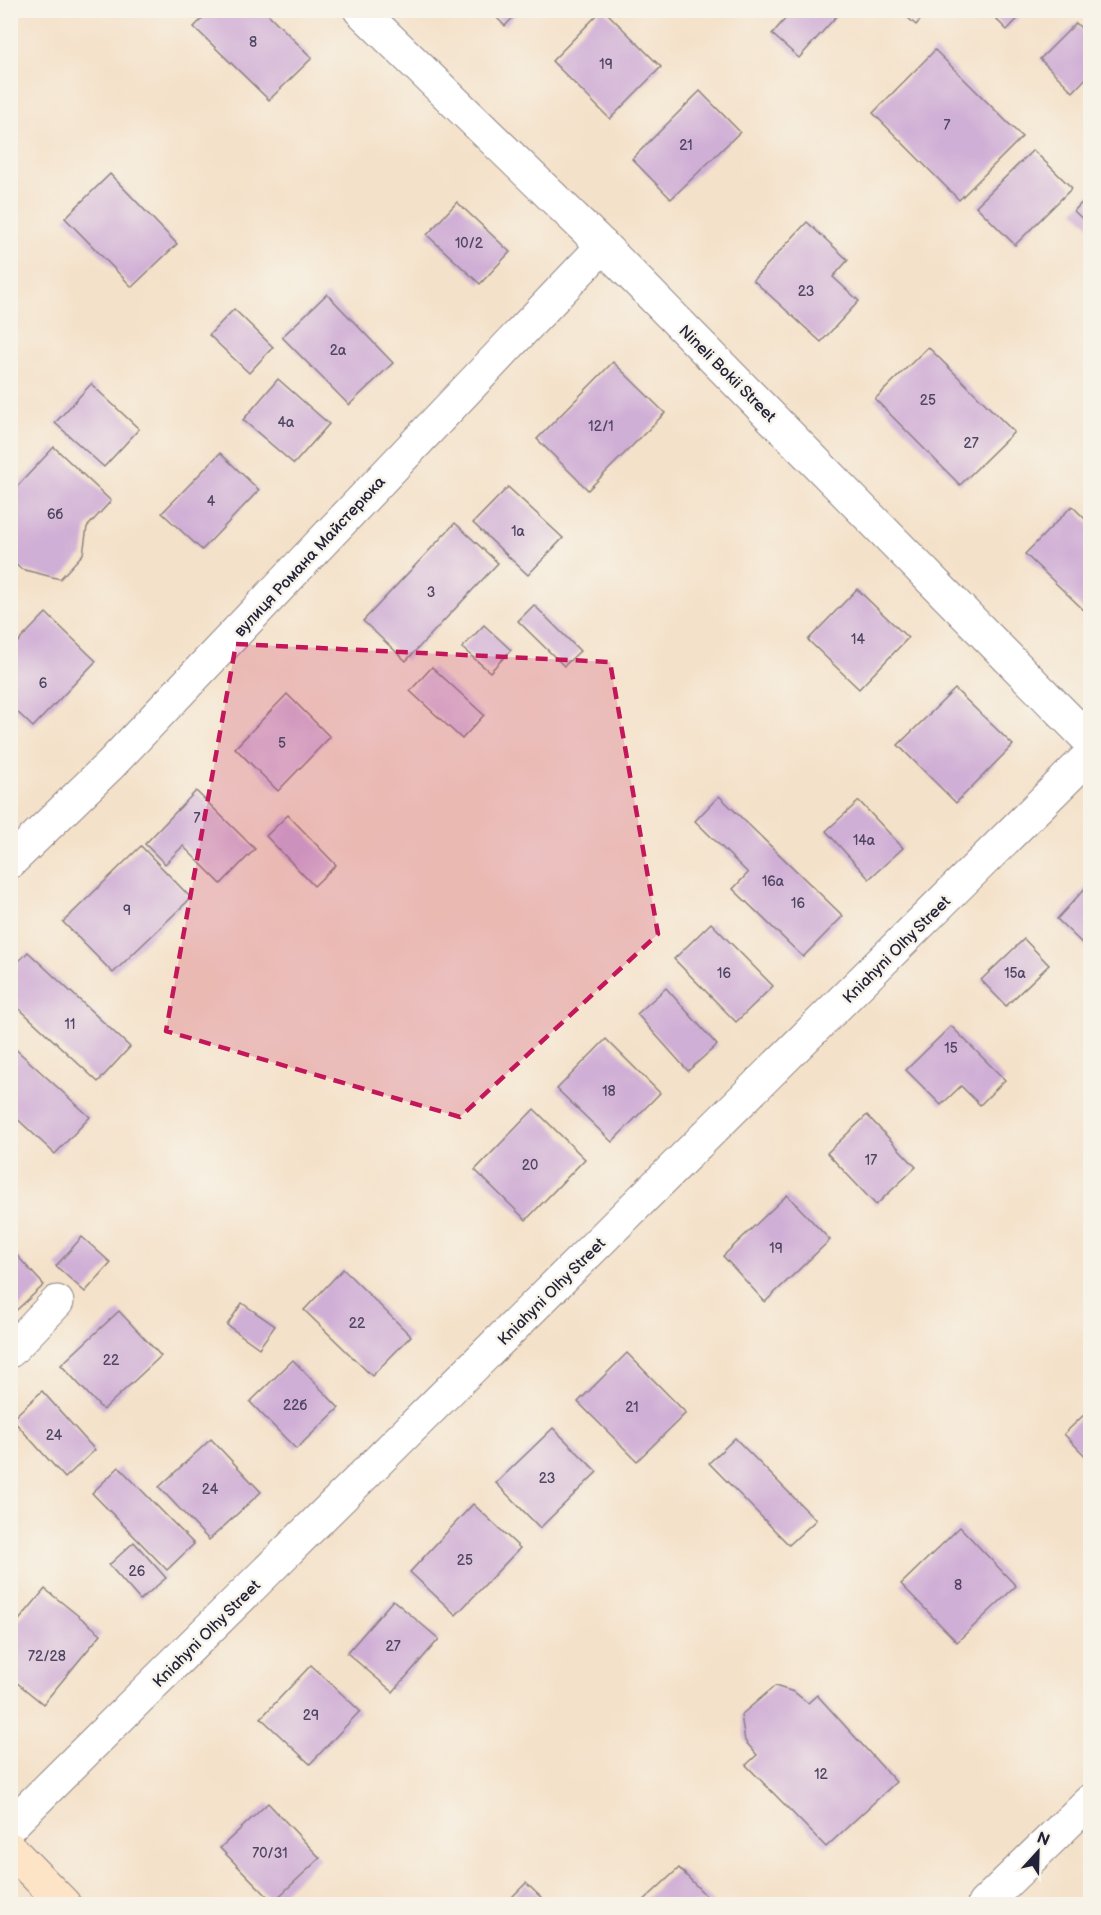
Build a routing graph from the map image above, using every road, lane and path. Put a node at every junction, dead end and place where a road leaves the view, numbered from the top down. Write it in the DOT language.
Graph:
graph roads {
  1 [pos="360,10"];
  2 [pos="603,246"];
  3 [pos="1090,741"];
  4 [pos="1090,755"];
  5 [pos="10,862"];
  6 [pos="57,1302"];
  7 [pos="10,1351"];
  8 [pos="1090,1800"];
  9 [pos="10,1826"];
  10 [pos="10,1849"];
  11 [pos="64,1905"];
  12 [pos="984,1905"];
  1 -- 2 [label="street, Nineli Bokii Street"];
  2 -- 3 [label="street, Nineli Bokii Street"];
  2 -- 5 [label="street, вулиця Романа Майстерюка"];
  4 -- 9 [label="street, Kniahyni Olhy Street"];
  6 -- 7 [label="street"];
  8 -- 12 [label="street"];
  10 -- 11 [label="main road"];
}
